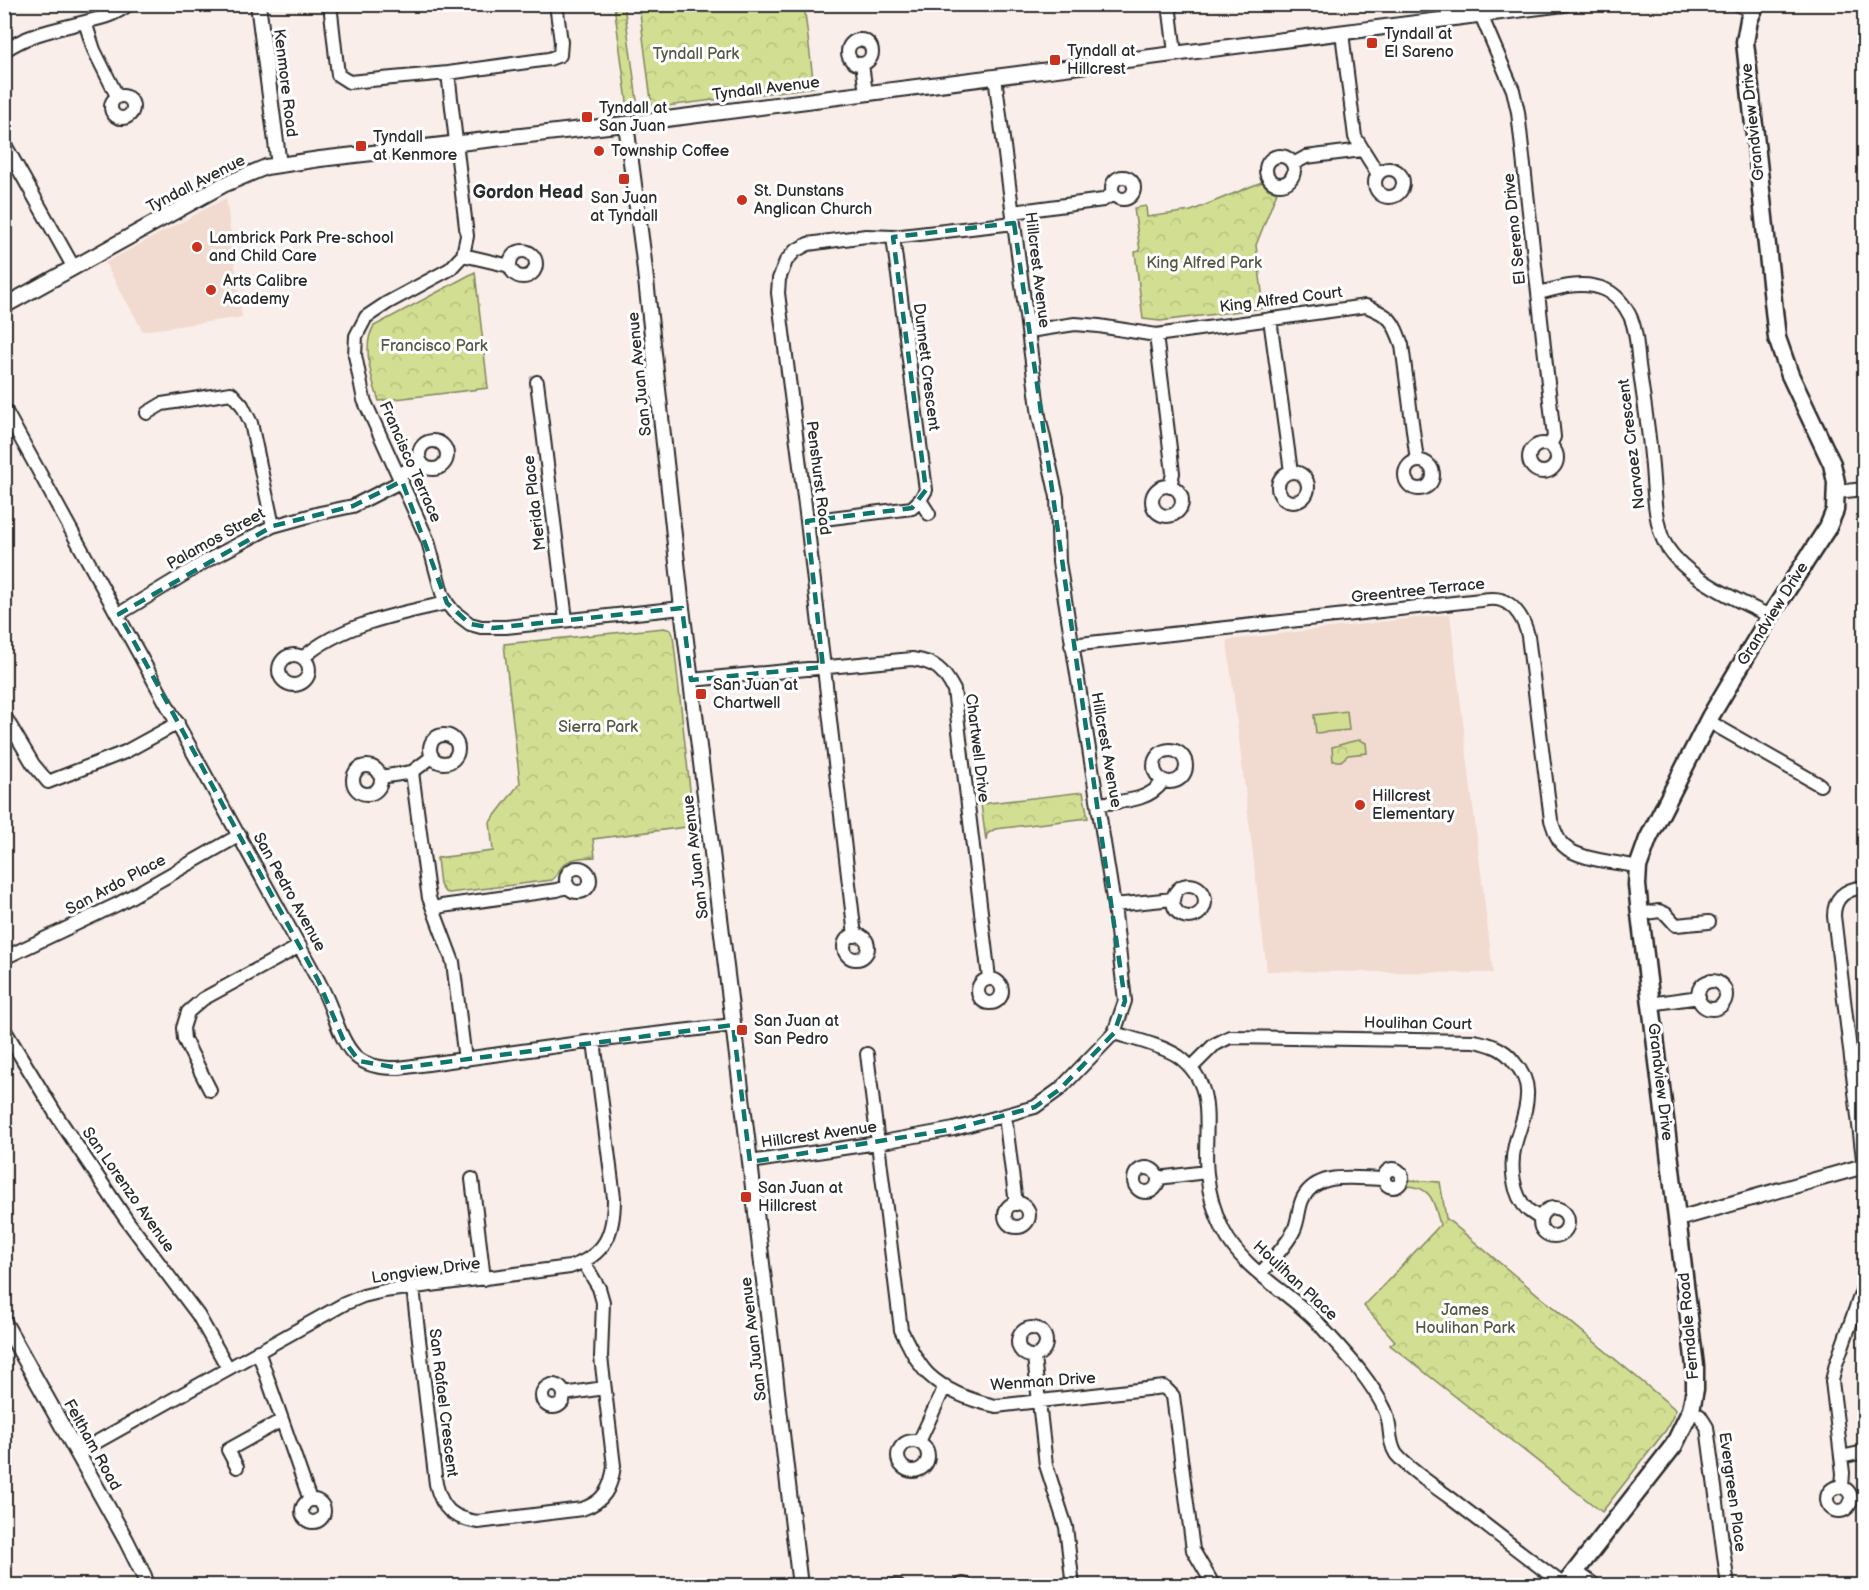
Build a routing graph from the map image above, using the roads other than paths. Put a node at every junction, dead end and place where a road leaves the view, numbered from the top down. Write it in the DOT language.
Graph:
graph roads {
  1 [pos="129,4"];
  2 [pos="258,4"];
  3 [pos="330,4"];
  4 [pos="556,4"];
  5 [pos="1169,4"];
  6 [pos="1564,4"];
  7 [pos="1750,7"];
  8 [pos="1481,15"];
  9 [pos="85,22"];
  10 [pos="1342,33"];
  11 [pos="4,51"];
  12 [pos="1175,53"];
  13 [pos="861,64"];
  14 [pos="448,73"];
  15 [pos="994,77"];
  16 [pos="866,93"];
  17 [pos="117,96"];
  18 [pos="626,124"];
  19 [pos="4,143"];
  20 [pos="458,144"];
  21 [pos="1362,150"];
  22 [pos="1293,164"];
  23 [pos="279,165"];
  24 [pos="1378,174"];
  25 [pos="1113,194"];
  26 [pos="1014,218"];
  27 [pos="893,237"];
  28 [pos="463,255"];
  29 [pos="510,266"];
  30 [pos="74,268"];
  31 [pos="1539,293"];
  32 [pos="4,306"];
  33 [pos="1270,319"];
  34 [pos="1029,331"];
  35 [pos="1156,335"];
  36 [pos="537,382"];
  37 [pos="4,408"];
  38 [pos="147,413"];
  39 [pos="1550,445"];
  40 [pos="1417,461"];
  41 [pos="421,462"];
  42 [pos="1291,472"];
  43 [pos="401,478"];
  44 [pos="1170,487"];
  45 [pos="1864,489"];
  46 [pos="1837,492"];
  47 [pos="920,500"];
  48 [pos="929,514"];
  49 [pos="807,522"];
  50 [pos="273,526"];
  51 [pos="447,603"];
  52 [pos="682,608"];
  53 [pos="119,614"];
  54 [pos="1770,616"];
  55 [pos="566,620"];
  56 [pos="1071,645"];
  57 [pos="303,658"];
  58 [pos="823,667"];
  59 [pos="691,680"];
  60 [pos="4,715"];
  61 [pos="1708,721"];
  62 [pos="178,723"];
  63 [pos="432,757"];
  64 [pos="412,772"];
  65 [pos="381,777"];
  66 [pos="1163,781"];
  67 [pos="1820,785"];
  68 [pos="1099,804"];
  69 [pos="240,835"];
  70 [pos="1638,867"];
  71 [pos="568,886"];
  72 [pos="1864,887"];
  73 [pos="1173,899"];
  74 [pos="1114,905"];
  75 [pos="433,909"];
  76 [pos="1640,914"];
  77 [pos="1709,922"];
  78 [pos="855,936"];
  79 [pos="300,946"];
  80 [pos="4,958"];
  81 [pos="989,978"];
  82 [pos="1699,997"];
  83 [pos="1650,1004"];
  84 [pos="733,1025"];
  85 [pos="4,1029"];
  86 [pos="1114,1033"];
  87 [pos="594,1041"];
  88 [pos="867,1054"];
  89 [pos="465,1060"];
  90 [pos="1191,1068"];
  91 [pos="210,1090"];
  92 [pos="1005,1116"];
  93 [pos="877,1143"];
  94 [pos="750,1162"];
  95 [pos="1864,1167"];
  96 [pos="1206,1172"];
  97 [pos="1158,1178"];
  98 [pos="472,1179"];
  99 [pos="1384,1179"];
  100 [pos="1016,1204"];
  101 [pos="1540,1218"];
  102 [pos="1678,1219"];
  103 [pos="584,1263"];
  104 [pos="1260,1274"];
  105 [pos="484,1279"];
  106 [pos="1864,1285"];
  107 [pos="412,1288"];
  108 [pos="4,1322"];
  109 [pos="258,1351"];
  110 [pos="1034,1357"];
  111 [pos="228,1368"];
  112 [pos="945,1386"];
  113 [pos="604,1388"];
  114 [pos="564,1394"];
  115 [pos="1039,1402"];
  116 [pos="1691,1410"];
  117 [pos="282,1420"];
  118 [pos="919,1442"];
  119 [pos="1864,1452"];
  120 [pos="77,1453"];
  121 [pos="1841,1457"];
  122 [pos="237,1467"];
  123 [pos="1842,1487"];
  124 [pos="310,1500"];
  125 [pos="1575,1570"];
  126 [pos="1592,1583"];
  127 [pos="1564,1585"];
  128 [pos="147,1586"];
  129 [pos="800,1586"];
  130 [pos="894,1586"];
  131 [pos="898,1586"];
  132 [pos="958,1586"];
  133 [pos="969,1586"];
  134 [pos="1073,1586"];
  135 [pos="1214,1586"];
  136 [pos="1728,1586"];
  1 -- 9 [label="street"];
  2 -- 23 [label="street, Kenmore Road"];
  3 -- 14 [label="street"];
  4 -- 14 [label="street"];
  5 -- 12 [label="street"];
  6 -- 8 [label="street, Tyndall Avenue"];
  7 -- 46 [label="main road, Grandview Drive"];
  8 -- 10 [label="street, Tyndall Avenue"];
  8 -- 31 [label="street, El Sereno Drive"];
  9 -- 11 [label="street"];
  9 -- 17 [label="street"];
  10 -- 12 [label="street, Tyndall Avenue"];
  10 -- 21 [label="street"];
  12 -- 15 [label="street, Tyndall Avenue"];
  13 -- 16 [label="street"];
  14 -- 20 [label="street"];
  15 -- 16 [label="street, Tyndall Avenue"];
  15 -- 26 [label="street, Hillcrest Avenue"];
  16 -- 18 [label="street, Tyndall Avenue"];
  18 -- 20 [label="street, Tyndall Avenue"];
  18 -- 52 [label="street, San Juan Avenue"];
  19 -- 30 [label="street"];
  20 -- 23 [label="street, Tyndall Avenue"];
  20 -- 28 [label="street"];
  21 -- 22 [label="street"];
  21 -- 24 [label="street"];
  23 -- 30 [label="street, Tyndall Avenue"];
  25 -- 26 [label="street, Penshurst Road"];
  26 -- 27 [label="street, Penshurst Road"];
  26 -- 34 [label="street, Hillcrest Avenue"];
  27 -- 47 [label="street, Dunnett Crescent"];
  27 -- 49 [label="street, Penshurst Road"];
  28 -- 29 [label="street"];
  28 -- 43 [label="street, Francisco Terrace"];
  30 -- 32 [label="street, Tyndall Avenue"];
  31 -- 39 [label="street, El Sereno Drive"];
  31 -- 54 [label="street, Narvaez Crescent"];
  33 -- 35 [label="street, King Alfred Court"];
  33 -- 40 [label="street, King Alfred Court"];
  33 -- 42 [label="street"];
  34 -- 35 [label="street, King Alfred Court"];
  34 -- 56 [label="street, Hillcrest Avenue"];
  35 -- 44 [label="street"];
  36 -- 55 [label="street, Merida Place"];
  37 -- 53 [label="street, San Pedro Avenue"];
  38 -- 50 [label="street"];
  41 -- 43 [label="street, Palamos Street"];
  43 -- 50 [label="street, Palamos Street"];
  43 -- 51 [label="street, Francisco Terrace"];
  45 -- 46 [label="street"];
  46 -- 54 [label="main road, Grandview Drive"];
  47 -- 48 [label="street"];
  47 -- 49 [label="street"];
  49 -- 58 [label="street, Penshurst Road"];
  50 -- 53 [label="street, Palamos Street"];
  51 -- 55 [label="street"];
  51 -- 57 [label="street"];
  52 -- 55 [label="street"];
  52 -- 59 [label="street, San Juan Avenue"];
  53 -- 62 [label="street, San Pedro Avenue"];
  54 -- 61 [label="main road, Grandview Drive"];
  56 -- 68 [label="street, Hillcrest Avenue"];
  56 -- 70 [label="street, Greentree Terrace"];
  58 -- 59 [label="street, Chartwell Drive"];
  58 -- 78 [label="street, Penshurst Road"];
  58 -- 81 [label="street, Chartwell Drive"];
  59 -- 84 [label="street, San Juan Avenue"];
  60 -- 62 [label="street"];
  61 -- 67 [label="street"];
  61 -- 70 [label="main road, Grandview Drive"];
  62 -- 69 [label="street, San Pedro Avenue"];
  63 -- 64 [label="street"];
  64 -- 65 [label="street"];
  64 -- 75 [label="street"];
  66 -- 68 [label="street"];
  68 -- 74 [label="street, Hillcrest Avenue"];
  69 -- 79 [label="street, San Pedro Avenue"];
  69 -- 80 [label="street, San Ardo Place"];
  70 -- 76 [label="main road, Grandview Drive"];
  71 -- 75 [label="street"];
  72 -- 95 [label="street"];
  73 -- 74 [label="street"];
  74 -- 86 [label="street, Hillcrest Avenue"];
  75 -- 89 [label="street"];
  76 -- 77 [label="street"];
  76 -- 83 [label="main road, Grandview Drive"];
  79 -- 89 [label="street, San Pedro Avenue"];
  79 -- 91 [label="street"];
  82 -- 83 [label="street"];
  83 -- 102 [label="main road, Grandview Drive"];
  84 -- 87 [label="street, San Pedro Avenue"];
  84 -- 94 [label="street, San Juan Avenue"];
  85 -- 111 [label="street, San Lorenzo Avenue"];
  86 -- 90 [label="street, Houlihan Place"];
  86 -- 92 [label="street, Hillcrest Avenue"];
  87 -- 89 [label="street, San Pedro Avenue"];
  87 -- 103 [label="street"];
  88 -- 93 [label="street, Wenman Drive"];
  90 -- 96 [label="street, Houlihan Place"];
  90 -- 101 [label="street, Houlihan Court"];
  92 -- 93 [label="street, Hillcrest Avenue"];
  92 -- 100 [label="street"];
  93 -- 94 [label="street, Hillcrest Avenue"];
  93 -- 112 [label="street, Wenman Drive"];
  94 -- 129 [label="street, San Juan Avenue"];
  95 -- 102 [label="street"];
  96 -- 97 [label="street"];
  96 -- 104 [label="street, Houlihan Place"];
  98 -- 105 [label="street"];
  99 -- 104 [label="street"];
  102 -- 116 [label="main road, Ferndale Road"];
  103 -- 105 [label="street, Longview Drive"];
  103 -- 113 [label="street, San Rafael Crescent"];
  104 -- 127 [label="street, Houlihan Place"];
  105 -- 107 [label="street, Longview Drive"];
  106 -- 121 [label="street"];
  107 -- 109 [label="street, Longview Drive"];
  107 -- 113 [label="street, San Rafael Crescent"];
  108 -- 120 [label="street, Feltham Road"];
  109 -- 111 [label="street, Longview Drive"];
  109 -- 117 [label="street"];
  110 -- 115 [label="street"];
  111 -- 120 [label="street, Longview Drive"];
  112 -- 115 [label="street, Wenman Drive"];
  112 -- 118 [label="street"];
  113 -- 114 [label="street"];
  115 -- 134 [label="street"];
  115 -- 135 [label="street, Wenman Drive"];
  116 -- 125 [label="main road, Ferndale Road"];
  116 -- 136 [label="street, Evergreen Place"];
  117 -- 122 [label="street"];
  117 -- 124 [label="street"];
  119 -- 121 [label="street"];
  120 -- 128 [label="street, Feltham Road"];
  121 -- 123 [label="street"];
  125 -- 126 [label="street"];
  125 -- 127 [label="main road, Ferndale Road"];
  130 -- 131 [label="street"];
  132 -- 133 [label="street"];
}
